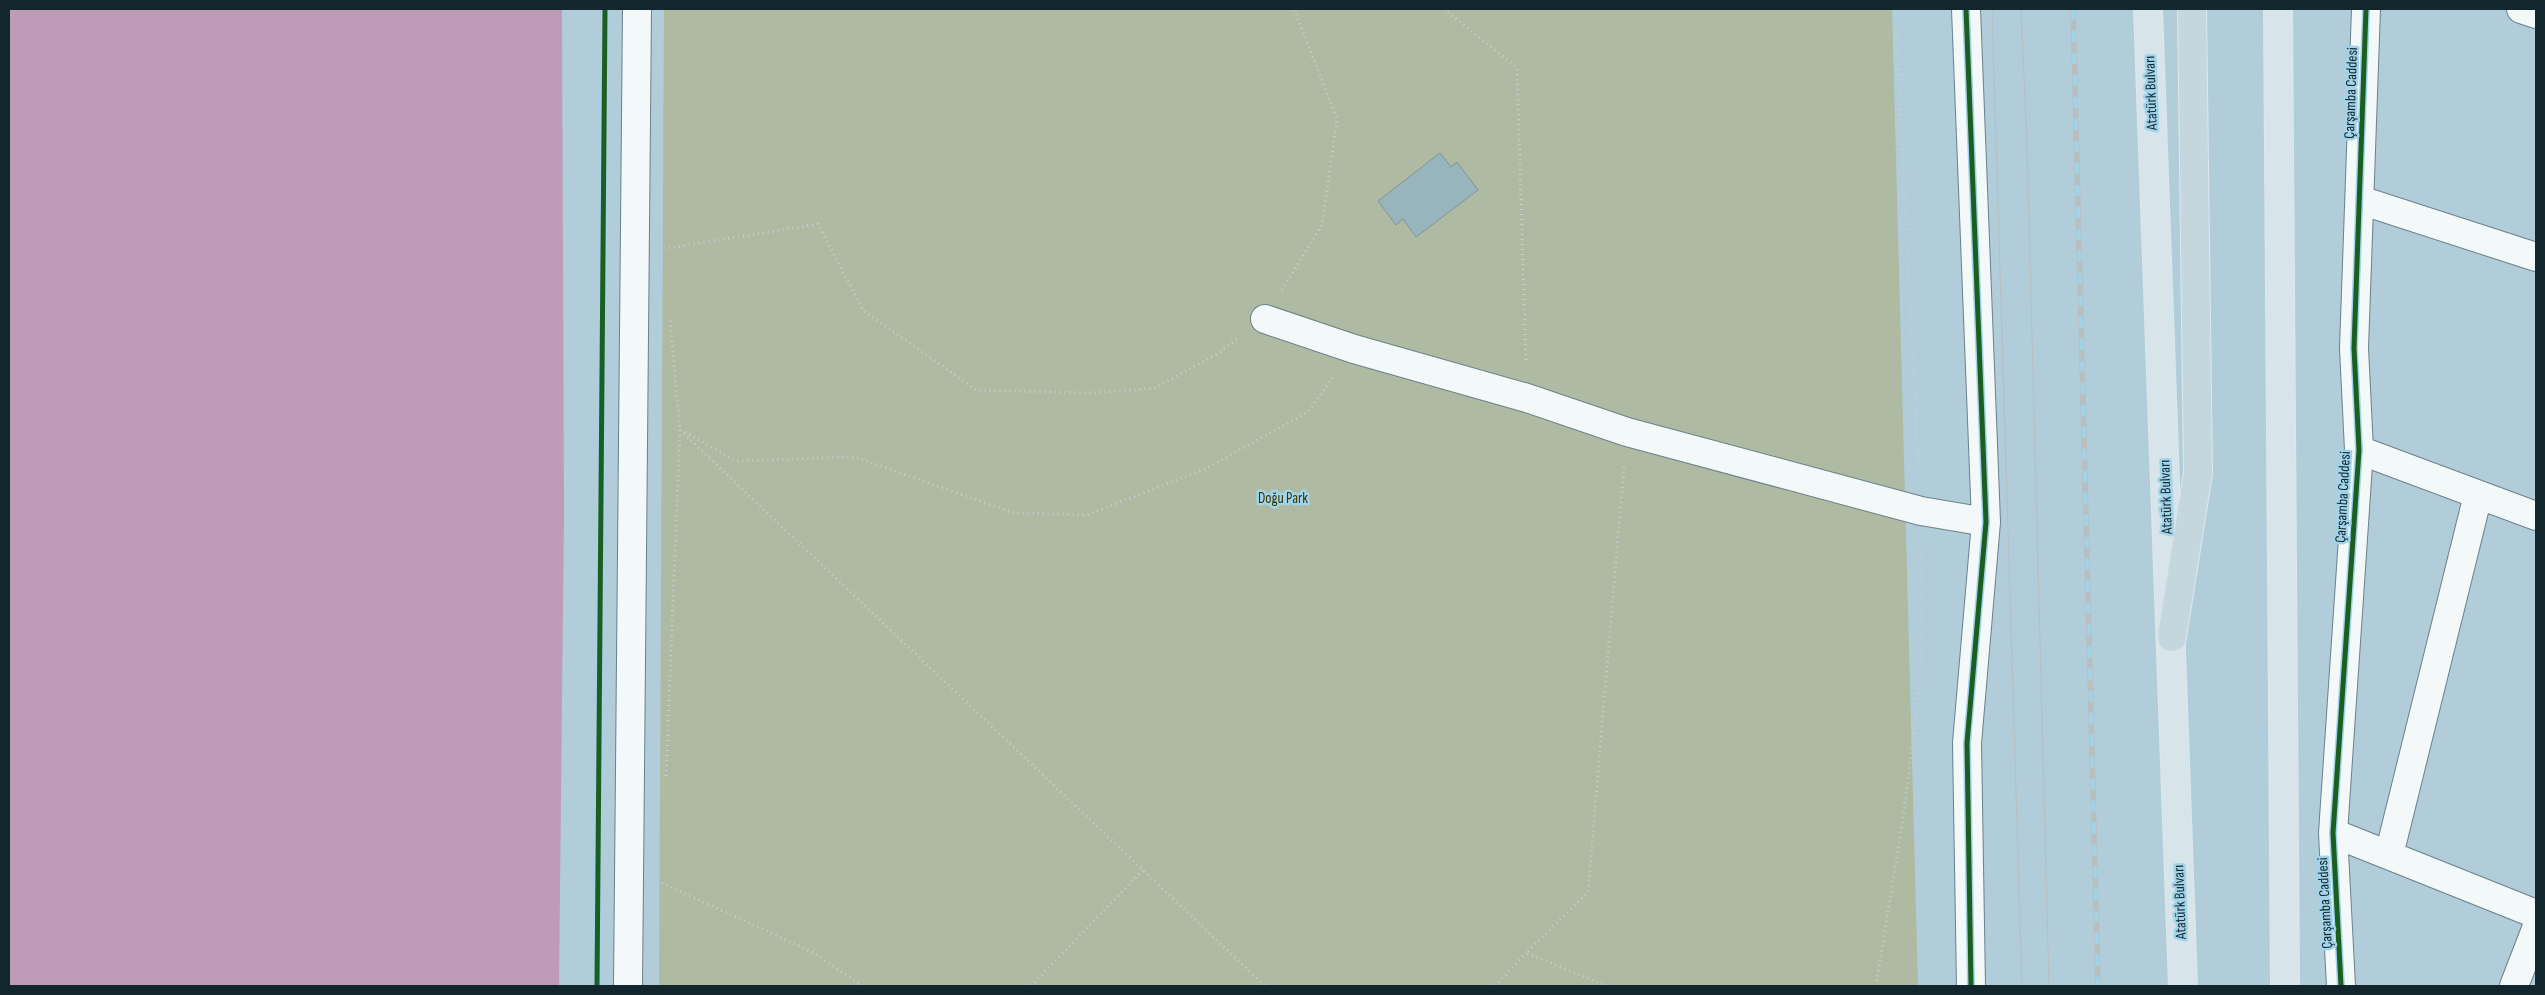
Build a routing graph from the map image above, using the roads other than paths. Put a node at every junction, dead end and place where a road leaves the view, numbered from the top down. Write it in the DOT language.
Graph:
graph roads {
  1 [pos="637,9"];
  2 [pos="1966,9"];
  3 [pos="2148,9"];
  4 [pos="2192,9"];
  5 [pos="2278,9"];
  6 [pos="2366,9"];
  7 [pos="2520,9"];
  8 [pos="2536,14"];
  9 [pos="2360,200"];
  10 [pos="2536,257"];
  11 [pos="1265,319"];
  12 [pos="2359,450"];
  13 [pos="2478,495"];
  14 [pos="2536,516"];
  15 [pos="1986,522"];
  16 [pos="2172,637"];
  17 [pos="2334,833"];
  18 [pos="2389,856"];
  19 [pos="2536,914"];
  20 [pos="2536,929"];
  21 [pos="628,986"];
  22 [pos="1971,986"];
  23 [pos="2183,986"];
  24 [pos="2285,986"];
  25 [pos="2341,986"];
  26 [pos="2514,986"];
  1 -- 21 [label="street"];
  2 -- 15 [label="street"];
  3 -- 16 [label="main road, Atatürk Bulvarı"];
  4 -- 16 [label="highway"];
  5 -- 24 [label="main road"];
  6 -- 9 [label="street, Çarşamba Caddesi"];
  7 -- 8 [label="street"];
  9 -- 10 [label="street"];
  9 -- 12 [label="street, Çarşamba Caddesi"];
  11 -- 15 [label="street"];
  12 -- 13 [label="street"];
  12 -- 17 [label="street, Çarşamba Caddesi"];
  13 -- 14 [label="street"];
  13 -- 18 [label="street"];
  15 -- 22 [label="street"];
  16 -- 23 [label="main road, Atatürk Bulvarı"];
  17 -- 18 [label="street"];
  17 -- 25 [label="street, Çarşamba Caddesi"];
  18 -- 19 [label="street"];
  20 -- 26 [label="street"];
}
